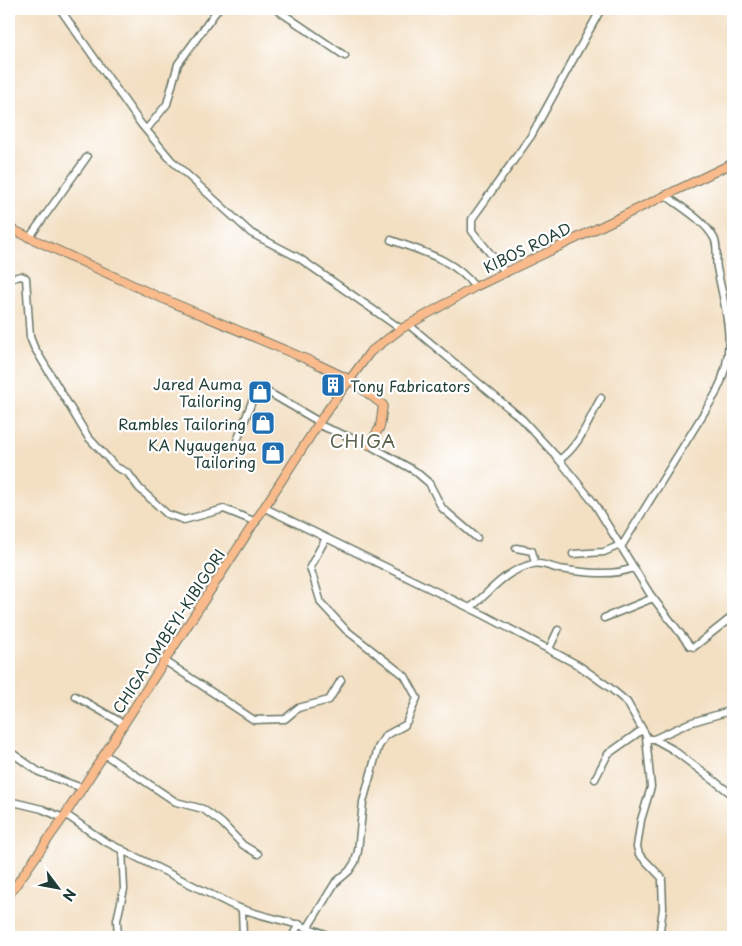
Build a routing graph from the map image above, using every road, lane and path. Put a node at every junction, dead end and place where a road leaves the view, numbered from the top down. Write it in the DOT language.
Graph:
graph roads {
  1 [pos="60,9"];
  2 [pos="218,9"];
  3 [pos="276,9"];
  4 [pos="601,9"];
  5 [pos="345,56"];
  6 [pos="146,130"];
  7 [pos="87,157"];
  8 [pos="733,163"];
  9 [pos="665,195"];
  10 [pos="9,228"];
  11 [pos="29,238"];
  12 [pos="391,240"];
  13 [pos="506,273"];
  14 [pos="9,279"];
  15 [pos="475,287"];
  16 [pos="409,325"];
  17 [pos="401,329"];
  18 [pos="349,379"];
  19 [pos="601,398"];
  20 [pos="318,424"];
  21 [pos="237,442"];
  22 [pos="369,445"];
  23 [pos="559,460"];
  24 [pos="266,508"];
  25 [pos="256,522"];
  26 [pos="326,538"];
  27 [pos="477,538"];
  28 [pos="621,546"];
  29 [pos="516,548"];
  30 [pos="573,554"];
  31 [pos="535,563"];
  32 [pos="633,568"];
  33 [pos="653,598"];
  34 [pos="470,608"];
  35 [pos="733,616"];
  36 [pos="604,618"];
  37 [pos="558,630"];
  38 [pos="549,649"];
  39 [pos="165,661"];
  40 [pos="341,680"];
  41 [pos="75,696"];
  42 [pos="733,710"];
  43 [pos="124,724"];
  44 [pos="642,730"];
  45 [pos="646,737"];
  46 [pos="654,739"];
  47 [pos="9,751"];
  48 [pos="104,754"];
  49 [pos="595,779"];
  50 [pos="82,788"];
  51 [pos="733,795"];
  52 [pos="9,802"];
  53 [pos="64,816"];
  54 [pos="122,849"];
  55 [pos="258,854"];
  56 [pos="9,895"];
  57 [pos="242,910"];
  58 [pos="299,924"];
  59 [pos="308,927"];
  60 [pos="118,937"];
  61 [pos="243,937"];
  62 [pos="292,937"];
  63 [pos="331,937"];
  64 [pos="659,937"];
  1 -- 6 [label="street"];
  2 -- 6 [label="street"];
  3 -- 5 [label="street"];
  4 -- 13 [label="street"];
  6 -- 17 [label="street"];
  7 -- 11 [label="street"];
  8 -- 9 [label="main road, KIBOS ROAD"];
  9 -- 13 [label="main road, KIBOS ROAD"];
  9 -- 28 [label="street"];
  10 -- 11 [label="main road"];
  11 -- 18 [label="main road"];
  12 -- 15 [label="street"];
  13 -- 15 [label="main road, KIBOS ROAD"];
  14 -- 25 [label="street"];
  15 -- 16 [label="main road, KIBOS ROAD"];
  16 -- 17 [label="main road, KIBOS ROAD"];
  16 -- 23 [label="street"];
  17 -- 18 [label="main road, KIBOS ROAD"];
  18 -- 20 [label="main road, CHIGA-OMBEYI-KIBIGORI"];
  18 -- 22 [label="main road"];
  19 -- 23 [label="street"];
  20 -- 21 [label="street"];
  20 -- 22 [label="street"];
  20 -- 24 [label="main road, CHIGA-OMBEYI-KIBIGORI"];
  22 -- 27 [label="street"];
  23 -- 28 [label="street"];
  24 -- 25 [label="main road, CHIGA-OMBEYI-KIBIGORI"];
  24 -- 26 [label="street"];
  25 -- 39 [label="main road, CHIGA-OMBEYI-KIBIGORI"];
  26 -- 34 [label="street"];
  26 -- 59 [label="street"];
  28 -- 30 [label="street"];
  28 -- 32 [label="street"];
  29 -- 31 [label="street"];
  31 -- 32 [label="street"];
  31 -- 34 [label="street"];
  32 -- 33 [label="street"];
  33 -- 35 [label="street"];
  33 -- 36 [label="street"];
  34 -- 38 [label="street"];
  37 -- 38 [label="street"];
  38 -- 44 [label="street"];
  39 -- 40 [label="street"];
  39 -- 43 [label="main road, CHIGA-OMBEYI-KIBIGORI"];
  41 -- 43 [label="street"];
  42 -- 46 [label="street"];
  43 -- 48 [label="main road, CHIGA-OMBEYI-KIBIGORI"];
  44 -- 45 [label="street"];
  44 -- 49 [label="street"];
  45 -- 46 [label="street"];
  45 -- 64 [label="street"];
  46 -- 51 [label="street"];
  47 -- 50 [label="street"];
  48 -- 50 [label="main road, CHIGA-OMBEYI-KIBIGORI"];
  48 -- 55 [label="street"];
  50 -- 53 [label="main road, CHIGA-OMBEYI-KIBIGORI"];
  52 -- 53 [label="street"];
  53 -- 54 [label="street"];
  53 -- 56 [label="main road, CHIGA-OMBEYI-KIBIGORI"];
  54 -- 57 [label="street"];
  54 -- 60 [label="street"];
  57 -- 58 [label="street"];
  57 -- 61 [label="street"];
  58 -- 59 [label="street"];
  58 -- 62 [label="street"];
  59 -- 63 [label="street"];
}
